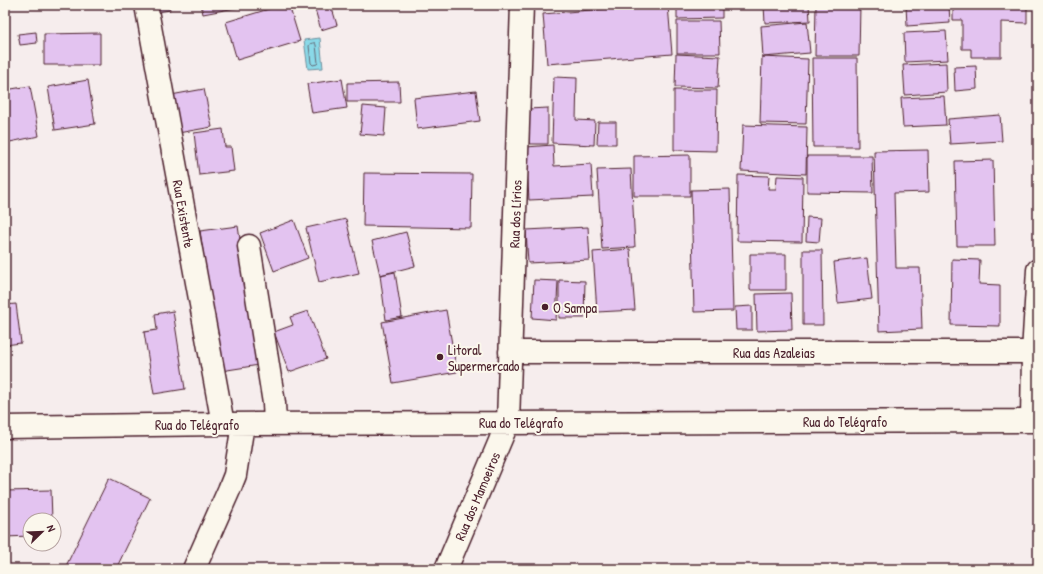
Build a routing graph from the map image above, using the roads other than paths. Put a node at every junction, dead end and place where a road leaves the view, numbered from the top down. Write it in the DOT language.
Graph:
graph roads {
  1 [pos="146,5"];
  2 [pos="522,5"];
  3 [pos="249,246"];
  4 [pos="1038,270"];
  5 [pos="510,352"];
  6 [pos="1036,352"];
  7 [pos="1035,421"];
  8 [pos="508,422"];
  9 [pos="233,424"];
  10 [pos="275,424"];
  11 [pos="5,427"];
  12 [pos="194,569"];
  13 [pos="446,569"];
  1 -- 9 [label="street, Rua Existente"];
  2 -- 5 [label="street, Rua dos Lírios"];
  3 -- 10 [label="street"];
  4 -- 6 [label="street"];
  5 -- 6 [label="street, Rua das Azaleias"];
  5 -- 8 [label="street, Rua dos Lírios"];
  6 -- 7 [label="street"];
  7 -- 8 [label="street, Rua do Telégrafo"];
  8 -- 10 [label="street, Rua do Telégrafo"];
  8 -- 13 [label="street, Rua dos Mamoeiros"];
  9 -- 10 [label="street, Rua do Telégrafo"];
  9 -- 11 [label="street, Rua do Telégrafo"];
  9 -- 12 [label="street, Rua Existente"];
}
